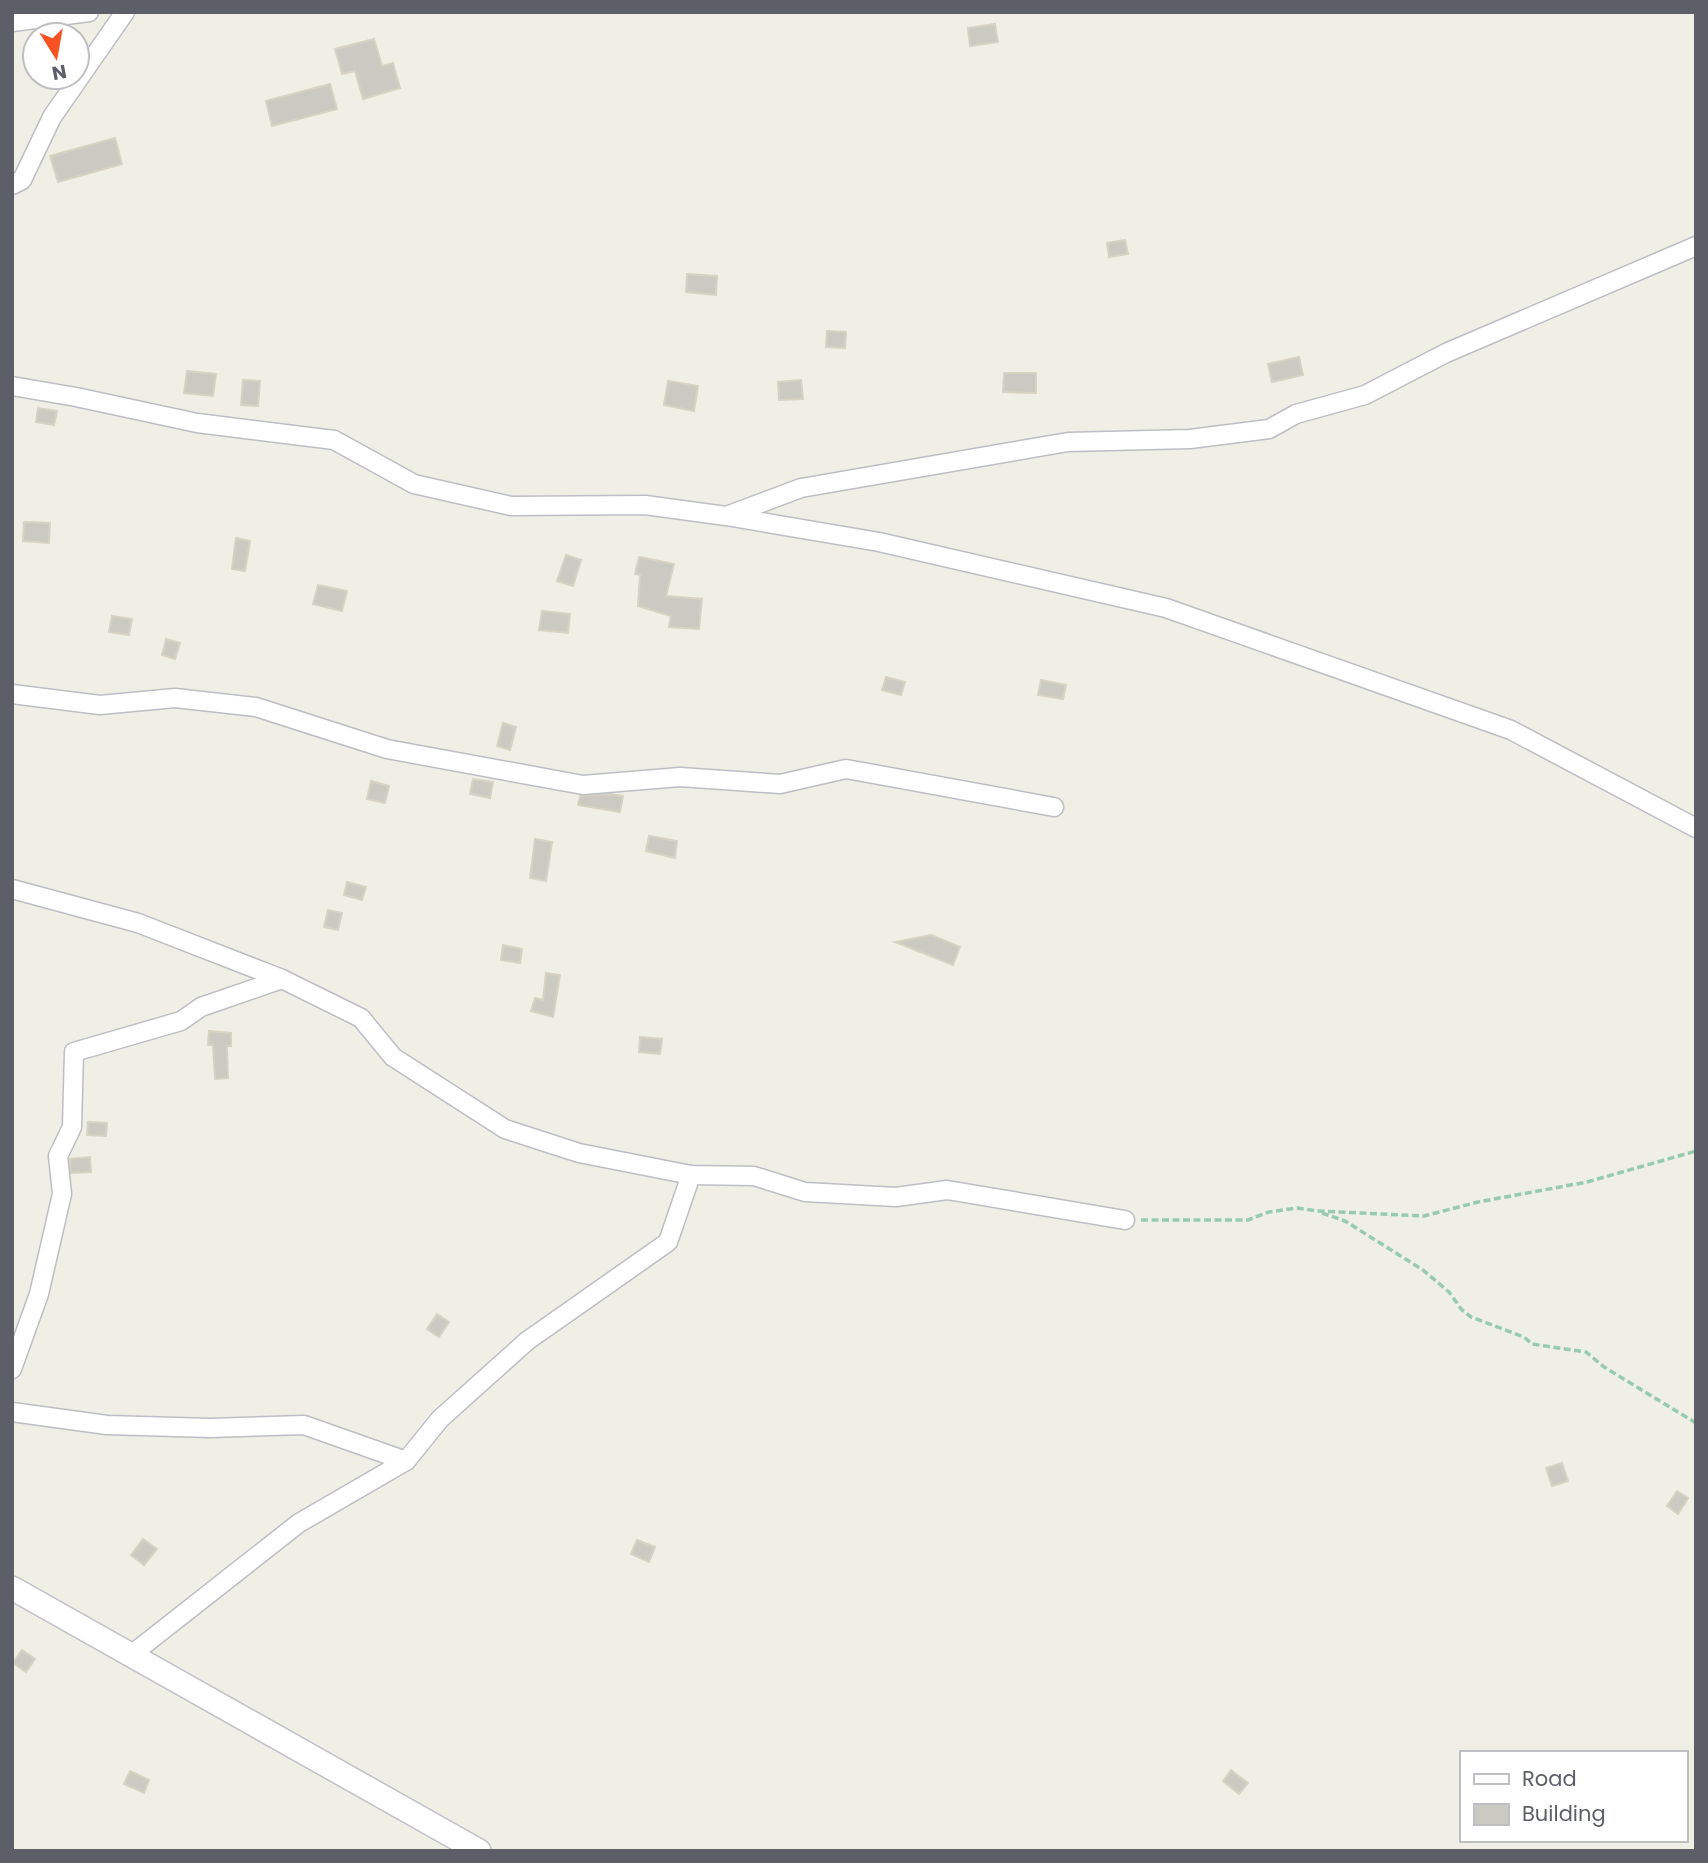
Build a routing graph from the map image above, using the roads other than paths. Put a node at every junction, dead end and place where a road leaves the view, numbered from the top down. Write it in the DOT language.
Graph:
graph roads {
  1 [pos="89,12"];
  2 [pos="125,12"];
  3 [pos="12,22"];
  4 [pos="12,186"];
  5 [pos="1696,246"];
  6 [pos="12,386"];
  7 [pos="726,516"];
  8 [pos="12,694"];
  9 [pos="1054,807"];
  10 [pos="1696,828"];
  11 [pos="12,889"];
  12 [pos="282,979"];
  13 [pos="691,1175"];
  14 [pos="1125,1220"];
  15 [pos="12,1369"];
  16 [pos="12,1412"];
  17 [pos="406,1461"];
  18 [pos="12,1588"];
  19 [pos="131,1655"];
  20 [pos="480,1851"];
  1 -- 3 [label="street"];
  2 -- 4 [label="street"];
  5 -- 7 [label="street"];
  6 -- 7 [label="street"];
  7 -- 10 [label="street"];
  8 -- 9 [label="street"];
  11 -- 12 [label="street"];
  12 -- 13 [label="street"];
  12 -- 15 [label="street"];
  13 -- 14 [label="street"];
  13 -- 17 [label="street"];
  16 -- 17 [label="street"];
  17 -- 19 [label="street"];
  18 -- 19 [label="main road"];
  19 -- 20 [label="main road"];
}
